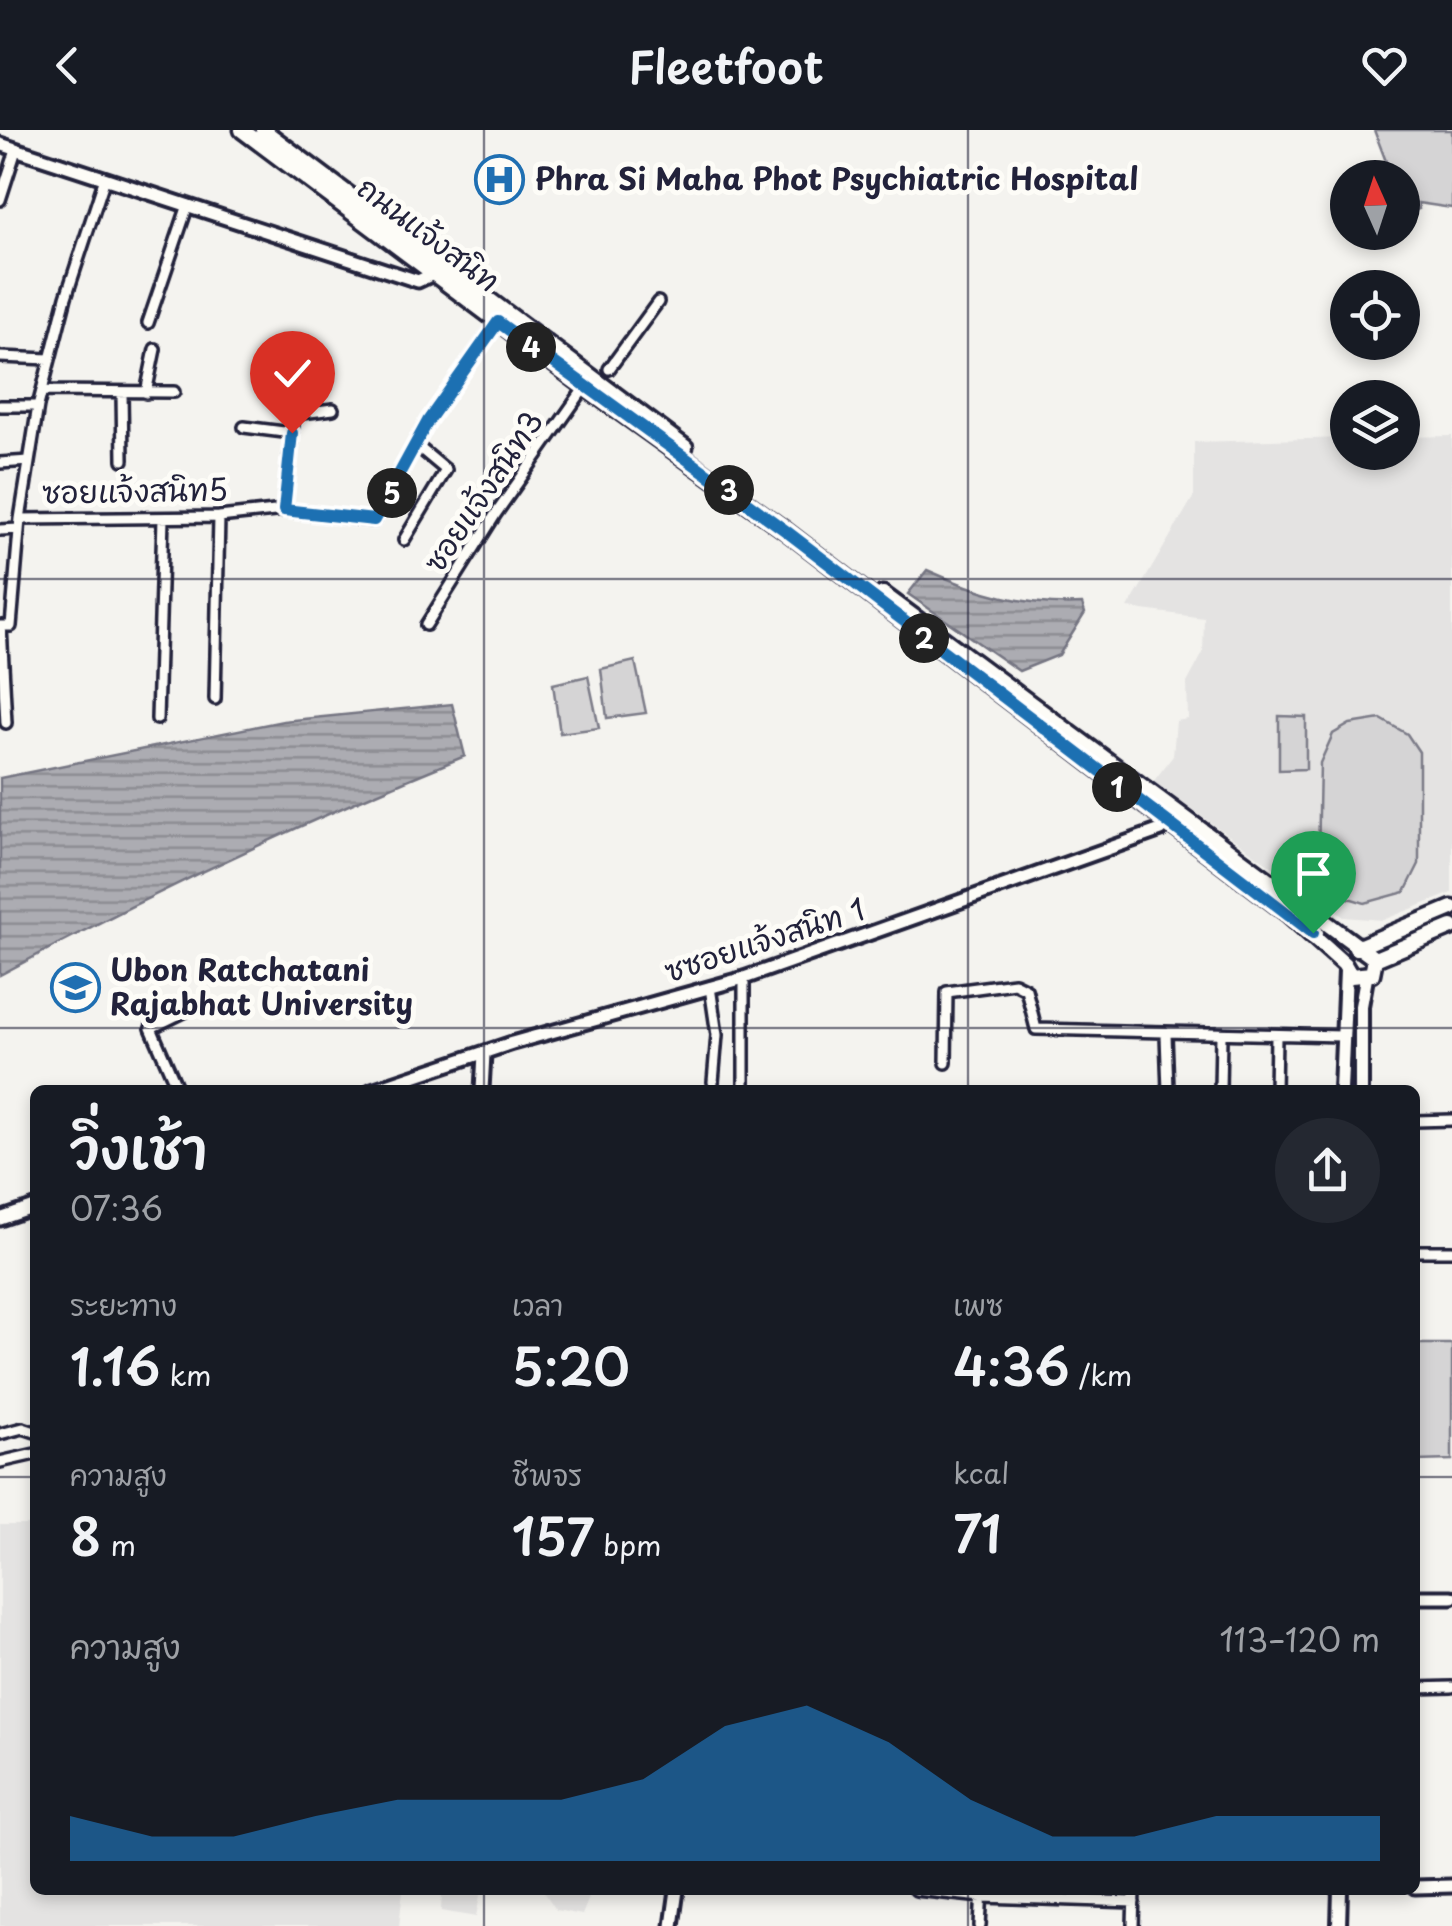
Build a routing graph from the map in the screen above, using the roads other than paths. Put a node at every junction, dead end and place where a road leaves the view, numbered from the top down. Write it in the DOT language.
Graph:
graph roads {
  1 [pos="242,130"];
  2 [pos="263,130"];
  3 [pos="0,144"];
  4 [pos="16,150"];
  5 [pos="105,178"];
  6 [pos="0,200"];
  7 [pos="188,206"];
  8 [pos="433,274"];
  9 [pos="658,302"];
  10 [pos="498,322"];
  11 [pos="148,323"];
  12 [pos="155,349"];
  13 [pos="0,356"];
  14 [pos="50,358"];
  15 [pos="609,369"];
  16 [pos="585,387"];
  17 [pos="42,391"];
  18 [pos="122,392"];
  19 [pos="174,392"];
  20 [pos="146,393"];
  21 [pos="0,406"];
  22 [pos="38,406"];
  23 [pos="333,409"];
  24 [pos="244,427"];
  25 [pos="292,433"];
  26 [pos="416,446"];
  27 [pos="122,460"];
  28 [pos="28,461"];
  29 [pos="0,464"];
  30 [pos="284,510"];
  31 [pos="219,517"];
  32 [pos="163,518"];
  33 [pos="20,524"];
  34 [pos="0,530"];
  35 [pos="404,540"];
  36 [pos="426,625"];
  37 [pos="4,626"];
  38 [pos="215,700"];
  39 [pos="156,719"];
  40 [pos="6,723"];
  41 [pos="1166,824"];
  42 [pos="1452,908"];
  43 [pos="1452,927"];
  44 [pos="1360,947"];
  45 [pos="1375,960"];
  46 [pos="1345,968"];
  47 [pos="744,978"];
  48 [pos="1366,978"];
  49 [pos="710,986"];
  50 [pos="188,1010"];
  51 [pos="1166,1035"];
  52 [pos="1221,1036"];
  53 [pos="1342,1036"];
  54 [pos="1276,1037"];
  55 [pos="484,1054"];
  56 [pos="946,1063"];
  57 [pos="714,1082"];
  58 [pos="176,1085"];
  59 [pos="388,1085"];
  60 [pos="482,1085"];
  61 [pos="744,1085"];
  62 [pos="1168,1085"];
  63 [pos="1220,1085"];
  64 [pos="1275,1085"];
  65 [pos="1341,1085"];
  66 [pos="1361,1085"];
  67 [pos="1420,1120"];
  68 [pos="1452,1120"];
  69 [pos="30,1209"];
  70 [pos="0,1219"];
  71 [pos="1420,1251"];
  72 [pos="1452,1251"];
  73 [pos="30,1430"];
  74 [pos="0,1434"];
  75 [pos="30,1455"];
  76 [pos="0,1462"];
  77 [pos="1420,1596"];
  78 [pos="1452,1596"];
  79 [pos="1452,1687"];
  80 [pos="1420,1688"];
  81 [pos="1452,1886"];
  82 [pos="1420,1887"];
  83 [pos="675,1895"];
  84 [pos="982,1895"];
  85 [pos="1001,1895"];
  86 [pos="1134,1895"];
  87 [pos="1342,1895"];
  88 [pos="1134,1902"];
  89 [pos="672,1926"];
  90 [pos="980,1926"];
  91 [pos="1133,1926"];
  92 [pos="1339,1926"];
  1 -- 8 [label="main road, ถนนแจ้งสนิท"];
  2 -- 44 [label="main road, ถนนแจ้งสนิท"];
  3 -- 4 [label="street"];
  4 -- 5 [label="street"];
  4 -- 6 [label="street"];
  5 -- 7 [label="street"];
  5 -- 14 [label="street"];
  7 -- 8 [label="street"];
  7 -- 11 [label="street"];
  8 -- 10 [label="main road, ถนนแจ้งสนิท"];
  9 -- 15 [label="street"];
  10 -- 16 [label="main road, ถนนแจ้งสนิท"];
  10 -- 26 [label="street, ซอยแจ้งสนิท5"];
  12 -- 20 [label="street"];
  13 -- 14 [label="street"];
  14 -- 17 [label="street"];
  16 -- 36 [label="street, ซอยแจ้งสนิท3"];
  16 -- 41 [label="main road, ถนนแจ้งสนิท"];
  17 -- 18 [label="street"];
  17 -- 22 [label="street"];
  18 -- 20 [label="street"];
  18 -- 27 [label="street"];
  19 -- 20 [label="street"];
  21 -- 22 [label="street"];
  22 -- 28 [label="street"];
  23 -- 25 [label="street"];
  24 -- 25 [label="street"];
  25 -- 30 [label="street"];
  26 -- 30 [label="street, ซอยแจ้งสนิท5"];
  26 -- 35 [label="street"];
  28 -- 29 [label="street"];
  28 -- 33 [label="street"];
  30 -- 31 [label="street, ซอยแจ้งสนิท5"];
  31 -- 32 [label="street, ซอยแจ้งสนิท5"];
  31 -- 38 [label="street"];
  32 -- 33 [label="street, ซอยแจ้งสนิท5"];
  32 -- 39 [label="street"];
  33 -- 34 [label="street, ซอยแจ้งสนิท5"];
  33 -- 37 [label="street"];
  37 -- 40 [label="street"];
  41 -- 46 [label="main road, ถนนแจ้งสนิท"];
  41 -- 47 [label="street, ซซอยแจ้งสนิท 1"];
  42 -- 44 [label="main road"];
  43 -- 45 [label="main road"];
  44 -- 45 [label="main road"];
  44 -- 46 [label="main road"];
  45 -- 48 [label="main road"];
  46 -- 48 [label="main road"];
  46 -- 53 [label="main road"];
  47 -- 49 [label="street, ซซอยแจ้งสนิท 1"];
  47 -- 61 [label="street"];
  48 -- 66 [label="main road"];
  49 -- 55 [label="street, ซซอยแจ้งสนิท 1"];
  49 -- 57 [label="street"];
  50 -- 58 [label="street"];
  51 -- 52 [label="street"];
  51 -- 56 [label="street"];
  51 -- 62 [label="street"];
  52 -- 54 [label="street"];
  52 -- 63 [label="street"];
  53 -- 54 [label="street"];
  53 -- 65 [label="main road"];
  54 -- 64 [label="street"];
  55 -- 59 [label="street, ซซอยแจ้งสนิท 1"];
  55 -- 60 [label="street"];
  67 -- 68 [label="street"];
  69 -- 70 [label="street"];
  71 -- 72 [label="street"];
  73 -- 74 [label="street"];
  75 -- 76 [label="street"];
  77 -- 78 [label="street"];
  79 -- 80 [label="street"];
  81 -- 82 [label="street"];
  83 -- 89 [label="street"];
  84 -- 90 [label="street"];
  85 -- 88 [label="street"];
  86 -- 88 [label="street"];
  87 -- 92 [label="main road"];
  88 -- 91 [label="street"];
}
